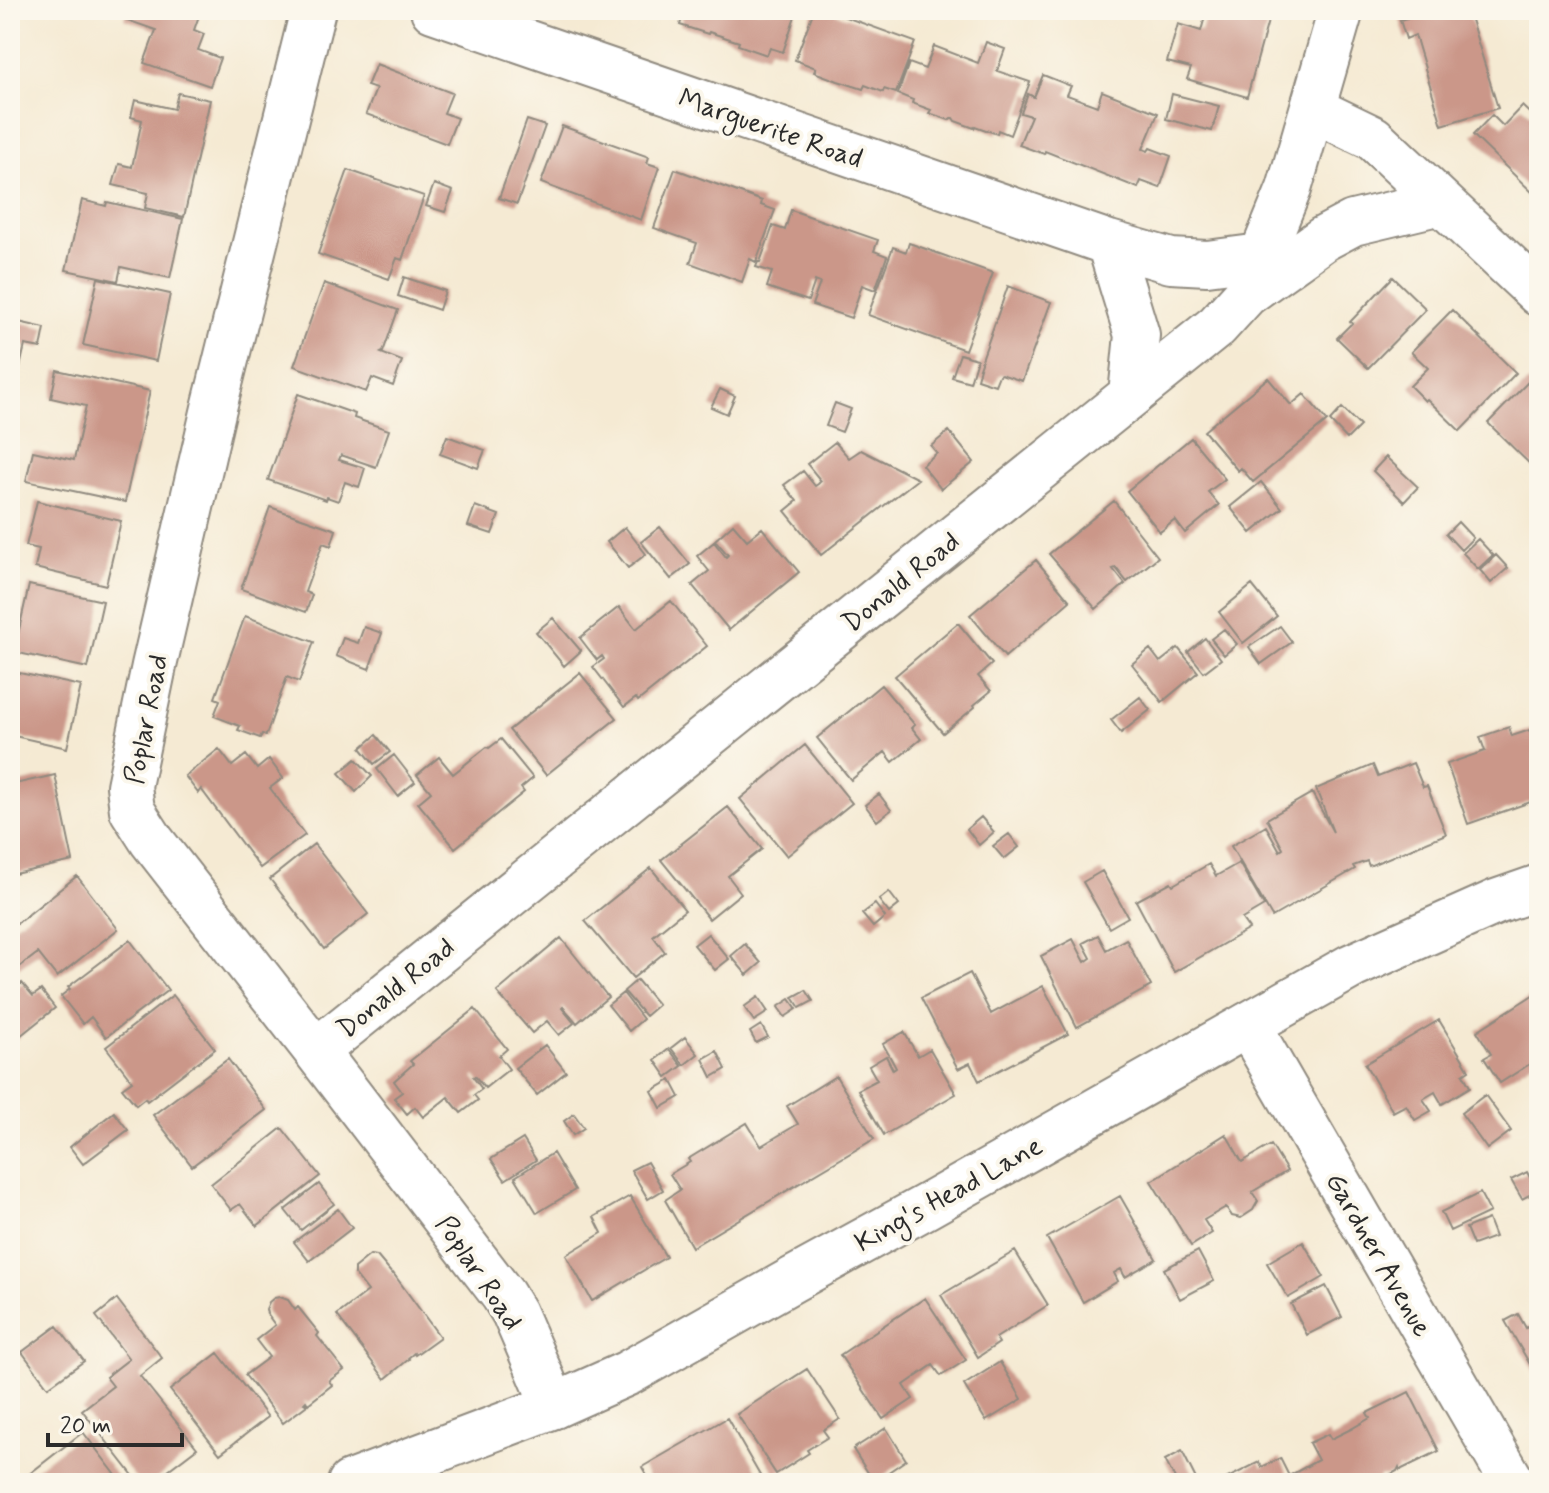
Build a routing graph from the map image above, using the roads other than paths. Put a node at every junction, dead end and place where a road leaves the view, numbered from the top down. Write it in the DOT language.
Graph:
graph roads {
  1 [pos="313,10"];
  2 [pos="433,10"];
  3 [pos="1341,10"];
  4 [pos="1313,109"];
  5 [pos="1441,202"];
  6 [pos="1109,243"];
  7 [pos="1253,275"];
  8 [pos="1539,294"];
  9 [pos="1131,395"];
  10 [pos="1539,887"];
  11 [pos="1248,1025"];
  12 [pos="316,1051"];
  13 [pos="554,1406"];
  14 [pos="1539,1476"];
  15 [pos="350,1483"];
  16 [pos="1513,1483"];
  17 [pos="1523,1483"];
  1 -- 12 [label="street, Poplar Road"];
  2 -- 6 [label="street, Marguerite Road"];
  3 -- 4 [label="street, Donald Road"];
  4 -- 5 [label="street"];
  4 -- 7 [label="street, Donald Road"];
  5 -- 7 [label="street"];
  5 -- 8 [label="street"];
  6 -- 7 [label="street, Marguerite Road"];
  6 -- 9 [label="street"];
  7 -- 9 [label="street, Donald Road"];
  9 -- 12 [label="street, Donald Road"];
  10 -- 11 [label="street, King's Head Lane"];
  11 -- 13 [label="street, King's Head Lane"];
  11 -- 16 [label="street, Gardner Avenue"];
  12 -- 13 [label="street, Poplar Road"];
  13 -- 15 [label="street, King's Head Lane"];
  14 -- 17 [label="street"];
}
